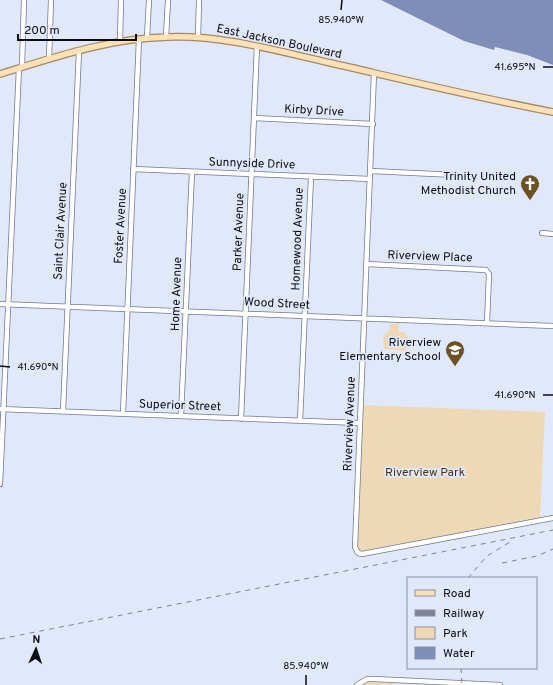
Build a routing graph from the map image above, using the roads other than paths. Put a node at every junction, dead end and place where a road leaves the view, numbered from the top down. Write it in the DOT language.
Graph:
graph roads {
  1 [pos="24,0"];
  2 [pos="52,0"];
  3 [pos="121,0"];
  4 [pos="149,0"];
  5 [pos="168,0"];
  6 [pos="199,0"];
  7 [pos="166,37"];
  8 [pos="198,37"];
  9 [pos="147,38"];
  10 [pos="139,39"];
  11 [pos="120,41"];
  12 [pos="257,46"];
  13 [pos="79,51"];
  14 [pos="49,59"];
  15 [pos="21,68"];
  16 [pos="374,73"];
  17 [pos="0,74"];
  18 [pos="553,112"];
  19 [pos="254,118"];
  20 [pos="372,124"];
  21 [pos="134,169"];
  22 [pos="371,171"];
  23 [pos="192,172"];
  24 [pos="251,174"];
  25 [pos="456,175"];
  26 [pos="311,177"];
  27 [pos="370,179"];
  28 [pos="542,233"];
  29 [pos="553,234"];
  30 [pos="367,264"];
  31 [pos="0,304"];
  32 [pos="9,304"];
  33 [pos="68,306"];
  34 [pos="127,308"];
  35 [pos="186,310"];
  36 [pos="246,313"];
  37 [pos="305,315"];
  38 [pos="364,318"];
  39 [pos="487,323"];
  40 [pos="553,326"];
  41 [pos="2,409"];
  42 [pos="63,411"];
  43 [pos="123,414"];
  44 [pos="181,416"];
  45 [pos="241,419"];
  46 [pos="300,421"];
  47 [pos="360,423"];
  48 [pos="0,484"];
  49 [pos="553,518"];
  50 [pos="357,685"];
  51 [pos="500,685"];
  1 -- 15 [label="street"];
  2 -- 14 [label="street"];
  3 -- 11 [label="street"];
  4 -- 9 [label="street"];
  5 -- 7 [label="street"];
  6 -- 8 [label="street"];
  7 -- 8 [label="main road, East Jackson Boulevard"];
  7 -- 9 [label="main road, East Jackson Boulevard"];
  8 -- 12 [label="main road, East Jackson Boulevard"];
  9 -- 10 [label="main road, East Jackson Boulevard"];
  10 -- 11 [label="main road, East Jackson Boulevard"];
  10 -- 21 [label="street, Foster Avenue"];
  11 -- 13 [label="main road, East Jackson Boulevard"];
  12 -- 16 [label="main road, East Jackson Boulevard"];
  12 -- 19 [label="street, Parker Avenue"];
  13 -- 14 [label="main road, East Jackson Boulevard"];
  13 -- 33 [label="street, Saint Clair Avenue"];
  14 -- 15 [label="main road, East Jackson Boulevard"];
  15 -- 17 [label="main road, East Jackson Boulevard"];
  15 -- 32 [label="street"];
  16 -- 18 [label="main road, East Jackson Boulevard"];
  16 -- 20 [label="street, Riverview Avenue"];
  19 -- 20 [label="street, Kirby Drive"];
  19 -- 24 [label="street, Parker Avenue"];
  20 -- 22 [label="street, Riverview Avenue"];
  21 -- 23 [label="street, Sunnyside Drive"];
  21 -- 34 [label="street, Foster Avenue"];
  22 -- 25 [label="street"];
  22 -- 27 [label="street, Riverview Avenue"];
  23 -- 24 [label="street, Sunnyside Drive"];
  23 -- 35 [label="street, Home Avenue"];
  24 -- 26 [label="street, Sunnyside Drive"];
  24 -- 36 [label="street, Parker Avenue"];
  26 -- 27 [label="street, Sunnyside Drive"];
  26 -- 37 [label="street, Homewood Avenue"];
  27 -- 30 [label="street, Riverview Avenue"];
  28 -- 29 [label="street"];
  30 -- 38 [label="street, Riverview Avenue"];
  30 -- 39 [label="street, Riverview Place"];
  31 -- 32 [label="street, Wood Street"];
  32 -- 33 [label="street, Wood Street"];
  32 -- 41 [label="street"];
  33 -- 34 [label="street, Wood Street"];
  33 -- 42 [label="street, Saint Clair Avenue"];
  34 -- 35 [label="street, Wood Street"];
  34 -- 43 [label="street, Foster Avenue"];
  35 -- 36 [label="street, Wood Street"];
  35 -- 44 [label="street, Home Avenue"];
  36 -- 37 [label="street, Wood Street"];
  36 -- 45 [label="street, Parker Avenue"];
  37 -- 38 [label="street, Wood Street"];
  37 -- 46 [label="street, Homewood Avenue"];
  38 -- 39 [label="street, Wood Street"];
  38 -- 47 [label="street, Riverview Avenue"];
  39 -- 40 [label="street, Wood Street"];
  41 -- 42 [label="street, Superior Street"];
  41 -- 48 [label="street"];
  42 -- 43 [label="street, Superior Street"];
  43 -- 44 [label="street, Superior Street"];
  44 -- 45 [label="street, Superior Street"];
  45 -- 46 [label="street, Superior Street"];
  46 -- 47 [label="street, Superior Street"];
  47 -- 49 [label="street, Riverview Avenue"];
  50 -- 51 [label="street"];
}
